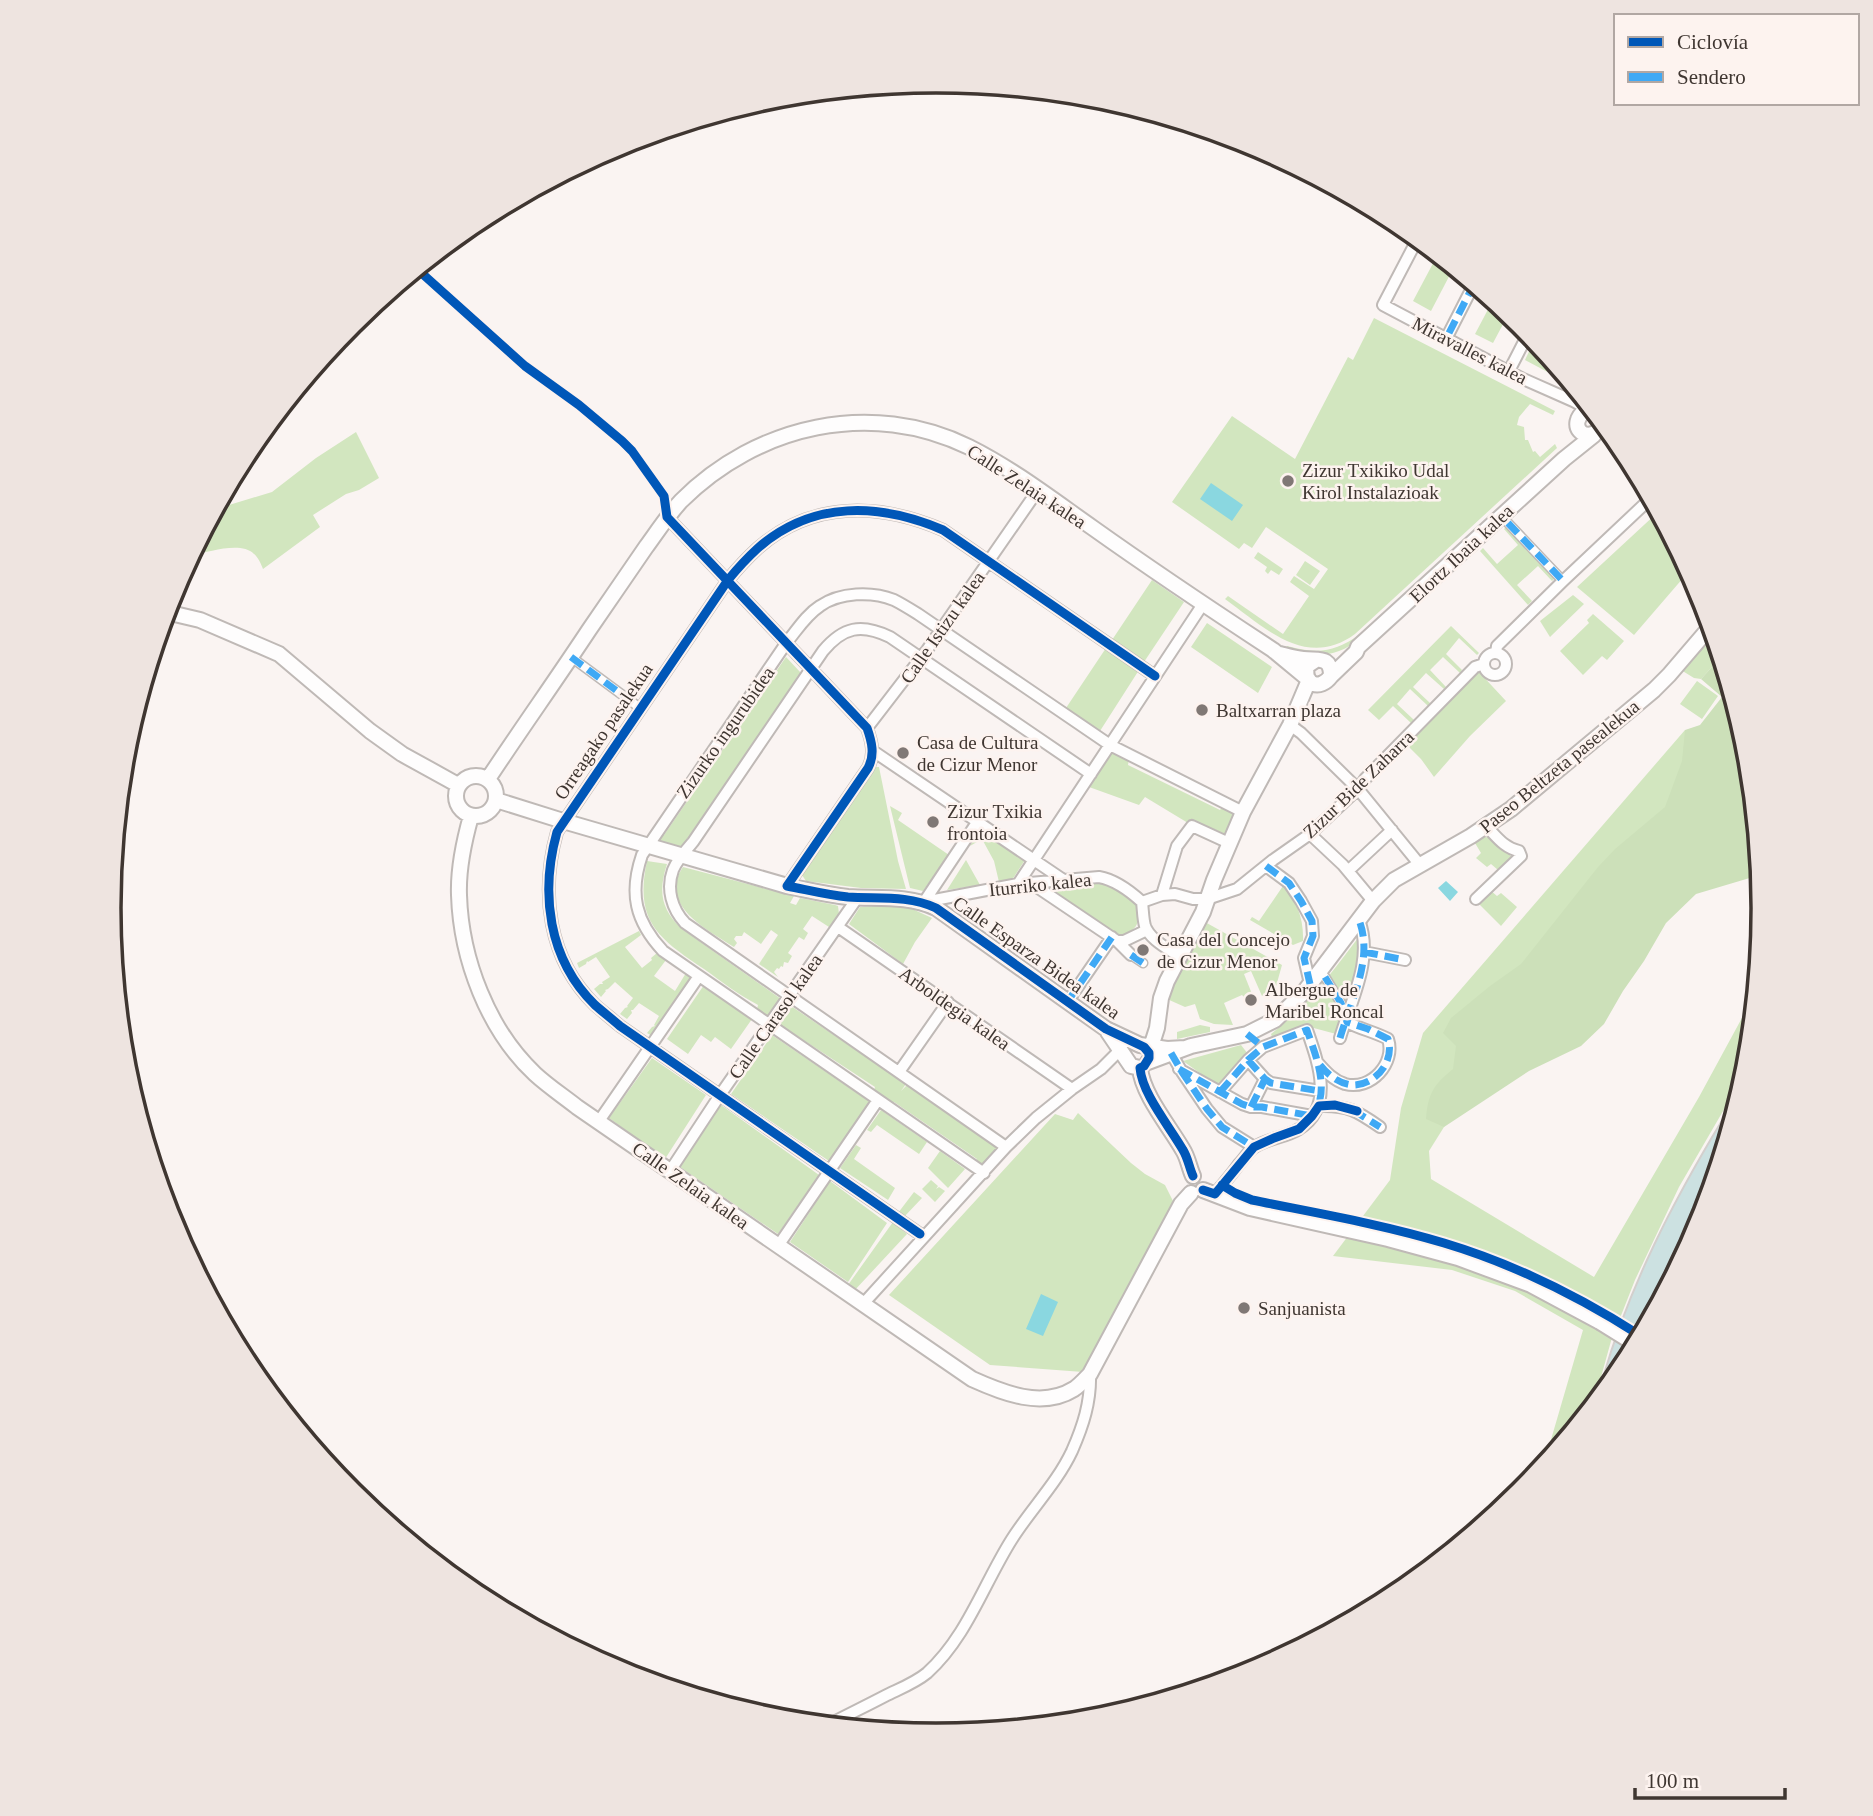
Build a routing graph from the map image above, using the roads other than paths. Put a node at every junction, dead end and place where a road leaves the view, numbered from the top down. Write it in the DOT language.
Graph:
graph roads {
  1 [pos="1413,247"];
  2 [pos="1470,292"];
  3 [pos="1449,333"];
  4 [pos="1523,343"];
  5 [pos="1508,371"];
  6 [pos="1584,417"];
  7 [pos="1597,431"];
  8 [pos="1597,432"];
  9 [pos="1564,459"];
  10 [pos="1038,490"];
  11 [pos="1645,504"];
  12 [pos="667,517"];
  13 [pos="1508,523"];
  14 [pos="988,561"];
  15 [pos="728,580"];
  16 [pos="1563,581"];
  17 [pos="1203,604"];
  18 [pos="176,614"];
  19 [pos="940,630"];
  20 [pos="1704,634"];
  21 [pos="787,642"];
  22 [pos="1359,647"];
  23 [pos="1276,653"];
  24 [pos="1496,653"];
  25 [pos="571,657"];
  26 [pos="921,657"];
  27 [pos="1320,660"];
  28 [pos="1484,664"];
  29 [pos="811,668"];
  30 [pos="1155,676"];
  31 [pos="1308,679"];
  32 [pos="1328,680"];
  33 [pos="640,708"];
  34 [pos="1292,722"];
  35 [pos="867,728"];
  36 [pos="1110,745"];
  37 [pos="873,751"];
  38 [pos="1091,774"];
  39 [pos="488,779"];
  40 [pos="458,785"];
  41 [pos="1358,789"];
  42 [pos="496,800"];
  43 [pos="1243,812"];
  44 [pos="471,816"];
  45 [pos="563,821"];
  46 [pos="978,821"];
  47 [pos="1486,826"];
  48 [pos="1392,830"];
  49 [pos="1310,834"];
  50 [pos="1230,843"];
  51 [pos="647,846"];
  52 [pos="681,856"];
  53 [pos="1034,859"];
  54 [pos="1420,865"];
  55 [pos="1266,866"];
  56 [pos="1348,871"];
  57 [pos="1062,879"];
  58 [pos="1031,883"];
  59 [pos="1018,884"];
  60 [pos="787,886"];
  61 [pos="1162,895"];
  62 [pos="858,897"];
  63 [pos="1208,899"];
  64 [pos="1476,899"];
  65 [pos="1373,901"];
  66 [pos="924,902"];
  67 [pos="1142,902"];
  68 [pos="1359,920"];
  69 [pos="838,927"];
  70 [pos="1147,930"];
  71 [pos="1115,939"];
  72 [pos="1364,952"];
  73 [pos="1131,956"];
  74 [pos="1181,957"];
  75 [pos="1405,960"];
  76 [pos="1143,963"];
  77 [pos="699,976"];
  78 [pos="1325,977"];
  79 [pos="1310,984"];
  80 [pos="789,996"];
  81 [pos="1068,1001"];
  82 [pos="947,1002"];
  83 [pos="1346,1018"];
  84 [pos="770,1024"];
  85 [pos="1106,1029"];
  86 [pos="1247,1034"];
  87 [pos="1340,1038"];
  88 [pos="650,1047"];
  89 [pos="1263,1047"];
  90 [pos="1178,1051"];
  91 [pos="1124,1055"];
  92 [pos="1145,1056"];
  93 [pos="1248,1060"];
  94 [pos="1318,1062"];
  95 [pos="1180,1069"];
  96 [pos="899,1072"];
  97 [pos="1265,1079"];
  98 [pos="1072,1089"];
  99 [pos="1320,1091"];
  100 [pos="1220,1092"];
  101 [pos="720,1095"];
  102 [pos="878,1101"];
  103 [pos="1319,1106"];
  104 [pos="1251,1107"];
  105 [pos="1312,1116"];
  106 [pos="599,1121"];
  107 [pos="1380,1127"];
  108 [pos="1006,1147"];
  109 [pos="1254,1147"];
  110 [pos="1711,1160"];
  111 [pos="670,1171"];
  112 [pos="829,1171"];
  113 [pos="984,1173"];
  114 [pos="1203,1192"];
  115 [pos="920,1234"];
  116 [pos="778,1246"];
  117 [pos="863,1304"];
  118 [pos="1628,1339"];
  119 [pos="1628,1340"];
  120 [pos="1090,1374"];
  121 [pos="843,1717"];
  1 -- 5 [label="street, Miravalles kalea"];
  2 -- 3 [label="street"];
  4 -- 5 [label="street"];
  5 -- 6 [label="street, Miravalles kalea"];
  6 -- 7 [label="street"];
  6 -- 9 [label="street, Elortz Ibaia kalea"];
  8 -- 9 [label="street, Elortz Ibaia kalea"];
  9 -- 22 [label="street, Elortz Ibaia kalea"];
  10 -- 12 [label="street, Calle Zelaia kalea"];
  10 -- 14 [label="street, Calle Istizu kalea"];
  10 -- 17 [label="street, Calle Zelaia kalea"];
  11 -- 16 [label="street"];
  12 -- 15 [label="street"];
  12 -- 25 [label="street, Calle Zelaia kalea"];
  13 -- 16 [label="street"];
  14 -- 15 [label="street, Orreagako pasalekua"];
  14 -- 19 [label="street, Calle Istizu kalea"];
  14 -- 30 [label="street, Orreagako pasalekua"];
  15 -- 21 [label="street"];
  15 -- 33 [label="street, Orreagako pasalekua"];
  16 -- 24 [label="street"];
  17 -- 23 [label="street, Calle Zelaia kalea"];
  17 -- 30 [label="street"];
  18 -- 40 [label="street"];
  19 -- 21 [label="street, Zizurko ingurubidea"];
  19 -- 26 [label="street, Calle Istizu kalea"];
  19 -- 36 [label="street, Zizurko ingurubidea"];
  20 -- 47 [label="street, Paseo Beltzeta pasealekua"];
  21 -- 29 [label="street"];
  21 -- 51 [label="street, Zizurko ingurubidea"];
  22 -- 27 [label="street, Elortz Ibaia kalea"];
  22 -- 32 [label="street, Elortz Ibaia kalea"];
  23 -- 27 [label="street, Calle Zelaia kalea"];
  23 -- 31 [label="street, Calle Zelaia kalea"];
  24 -- 28 [label="street"];
  24 -- 28 [label="street"];
  25 -- 33 [label="street"];
  25 -- 39 [label="street, Calle Zelaia kalea"];
  26 -- 29 [label="street, Zizurko ingurubidea"];
  26 -- 35 [label="street, Calle Istizu kalea"];
  26 -- 38 [label="street, Zizurko ingurubidea"];
  27 -- 31 [label="street"];
  27 -- 32 [label="street"];
  28 -- 41 [label="street, Zizur Bide Zaharra"];
  29 -- 35 [label="street"];
  29 -- 52 [label="street, Zizurko ingurubidea"];
  30 -- 36 [label="street"];
  31 -- 32 [label="street"];
  31 -- 34 [label="street, Elortz Ibaia kalea"];
  32 -- 34 [label="street, Elortz Ibaia kalea"];
  33 -- 45 [label="street, Orreagako pasalekua"];
  34 -- 41 [label="street"];
  34 -- 43 [label="street, Elortz Ibaia kalea"];
  35 -- 37 [label="street"];
  36 -- 38 [label="street"];
  36 -- 43 [label="street, Zizurko ingurubidea"];
  37 -- 46 [label="street"];
  37 -- 60 [label="street"];
  38 -- 53 [label="street"];
  39 -- 40 [label="street"];
  39 -- 42 [label="street"];
  40 -- 44 [label="street"];
  41 -- 48 [label="street"];
  41 -- 49 [label="street, Zizur Bide Zaharra"];
  42 -- 44 [label="street"];
  42 -- 45 [label="street, Calle Esparza Bidea kalea"];
  43 -- 50 [label="street, Elortz Ibaia kalea"];
  44 -- 106 [label="street, Calle Zelaia kalea"];
  45 -- 51 [label="street, Calle Esparza Bidea kalea"];
  45 -- 88 [label="street, Orreagako pasalekua"];
  46 -- 53 [label="street"];
  46 -- 66 [label="street"];
  47 -- 54 [label="street, Paseo Beltzeta pasealekua"];
  47 -- 64 [label="street"];
  48 -- 54 [label="street"];
  48 -- 56 [label="street"];
  49 -- 55 [label="street, Zizur Bide Zaharra"];
  49 -- 56 [label="street"];
  50 -- 61 [label="street"];
  50 -- 63 [label="street, Elortz Ibaia kalea"];
  51 -- 52 [label="street, Calle Esparza Bidea kalea"];
  51 -- 77 [label="street, Zizurko ingurubidea"];
  52 -- 60 [label="street, Calle Esparza Bidea kalea"];
  52 -- 80 [label="street, Zizurko ingurubidea"];
  53 -- 57 [label="street"];
  53 -- 59 [label="street"];
  54 -- 65 [label="street, Paseo Beltzeta pasealekua"];
  55 -- 63 [label="street, Zizur Bide Zaharra"];
  55 -- 79 [label="street"];
  56 -- 65 [label="street"];
  57 -- 58 [label="street, Iturriko kalea"];
  57 -- 67 [label="street, Iturriko kalea"];
  58 -- 59 [label="street, Iturriko kalea"];
  58 -- 71 [label="street"];
  59 -- 66 [label="street, Iturriko kalea"];
  60 -- 62 [label="street, Calle Esparza Bidea kalea"];
  61 -- 63 [label="street"];
  61 -- 67 [label="street"];
  62 -- 66 [label="street, Calle Esparza Bidea kalea"];
  62 -- 69 [label="street, Calle Carasol kalea"];
  63 -- 74 [label="street"];
  65 -- 68 [label="street, Paseo Beltzeta pasealekua"];
  66 -- 81 [label="street, Calle Esparza Bidea kalea"];
  67 -- 70 [label="street"];
  68 -- 72 [label="street"];
  68 -- 79 [label="street, Paseo Beltzeta pasealekua"];
  69 -- 80 [label="street, Calle Carasol kalea"];
  69 -- 82 [label="street, Arboldegia kalea"];
  70 -- 71 [label="street"];
  70 -- 74 [label="street"];
  71 -- 73 [label="street"];
  71 -- 81 [label="street"];
  72 -- 75 [label="street"];
  72 -- 83 [label="street"];
  73 -- 76 [label="street"];
  74 -- 92 [label="street"];
  77 -- 84 [label="street, Zizurko ingurubidea"];
  77 -- 88 [label="street"];
  78 -- 83 [label="street"];
  79 -- 86 [label="street, Paseo Beltzeta pasealekua"];
  80 -- 84 [label="street, Calle Carasol kalea"];
  80 -- 96 [label="street, Zizurko ingurubidea"];
  81 -- 85 [label="street, Calle Esparza Bidea kalea"];
  82 -- 96 [label="street"];
  82 -- 98 [label="street, Arboldegia kalea"];
  83 -- 87 [label="street"];
  83 -- 94 [label="street"];
  84 -- 101 [label="street, Calle Carasol kalea"];
  84 -- 102 [label="street, Zizurko ingurubidea"];
  85 -- 91 [label="street, Calle Esparza Bidea kalea"];
  85 -- 92 [label="street, Calle Esparza Bidea kalea"];
  86 -- 89 [label="street"];
  86 -- 90 [label="street, Paseo Beltzeta pasealekua"];
  88 -- 101 [label="street, Orreagako pasalekua"];
  88 -- 106 [label="street"];
  89 -- 93 [label="street"];
  89 -- 94 [label="street"];
  90 -- 92 [label="street, Paseo Beltzeta pasealekua"];
  90 -- 95 [label="street"];
  91 -- 92 [label="street"];
  91 -- 98 [label="street"];
  92 -- 114 [label="street"];
  93 -- 97 [label="street"];
  93 -- 100 [label="street"];
  94 -- 99 [label="street"];
  95 -- 100 [label="street"];
  95 -- 109 [label="street"];
  96 -- 108 [label="street, Zizurko ingurubidea"];
  97 -- 99 [label="street"];
  97 -- 104 [label="street"];
  98 -- 108 [label="street"];
  99 -- 103 [label="street"];
  100 -- 104 [label="street"];
  101 -- 111 [label="street, Calle Carasol kalea"];
  101 -- 112 [label="street, Orreagako pasalekua"];
  102 -- 112 [label="street"];
  102 -- 113 [label="street, Zizurko ingurubidea"];
  103 -- 105 [label="street"];
  103 -- 107 [label="street"];
  104 -- 105 [label="street"];
  105 -- 109 [label="street"];
  106 -- 111 [label="street, Calle Zelaia kalea"];
  108 -- 113 [label="street"];
  109 -- 114 [label="street"];
  110 -- 119 [label="highway"];
  111 -- 116 [label="street, Calle Zelaia kalea"];
  112 -- 115 [label="street, Orreagako pasalekua"];
  112 -- 116 [label="street"];
  113 -- 117 [label="street"];
  114 -- 118 [label="street, bridge"];
  114 -- 120 [label="street"];
  116 -- 117 [label="street, Calle Zelaia kalea"];
  117 -- 120 [label="street, Calle Zelaia kalea"];
  120 -- 121 [label="street"];
}
